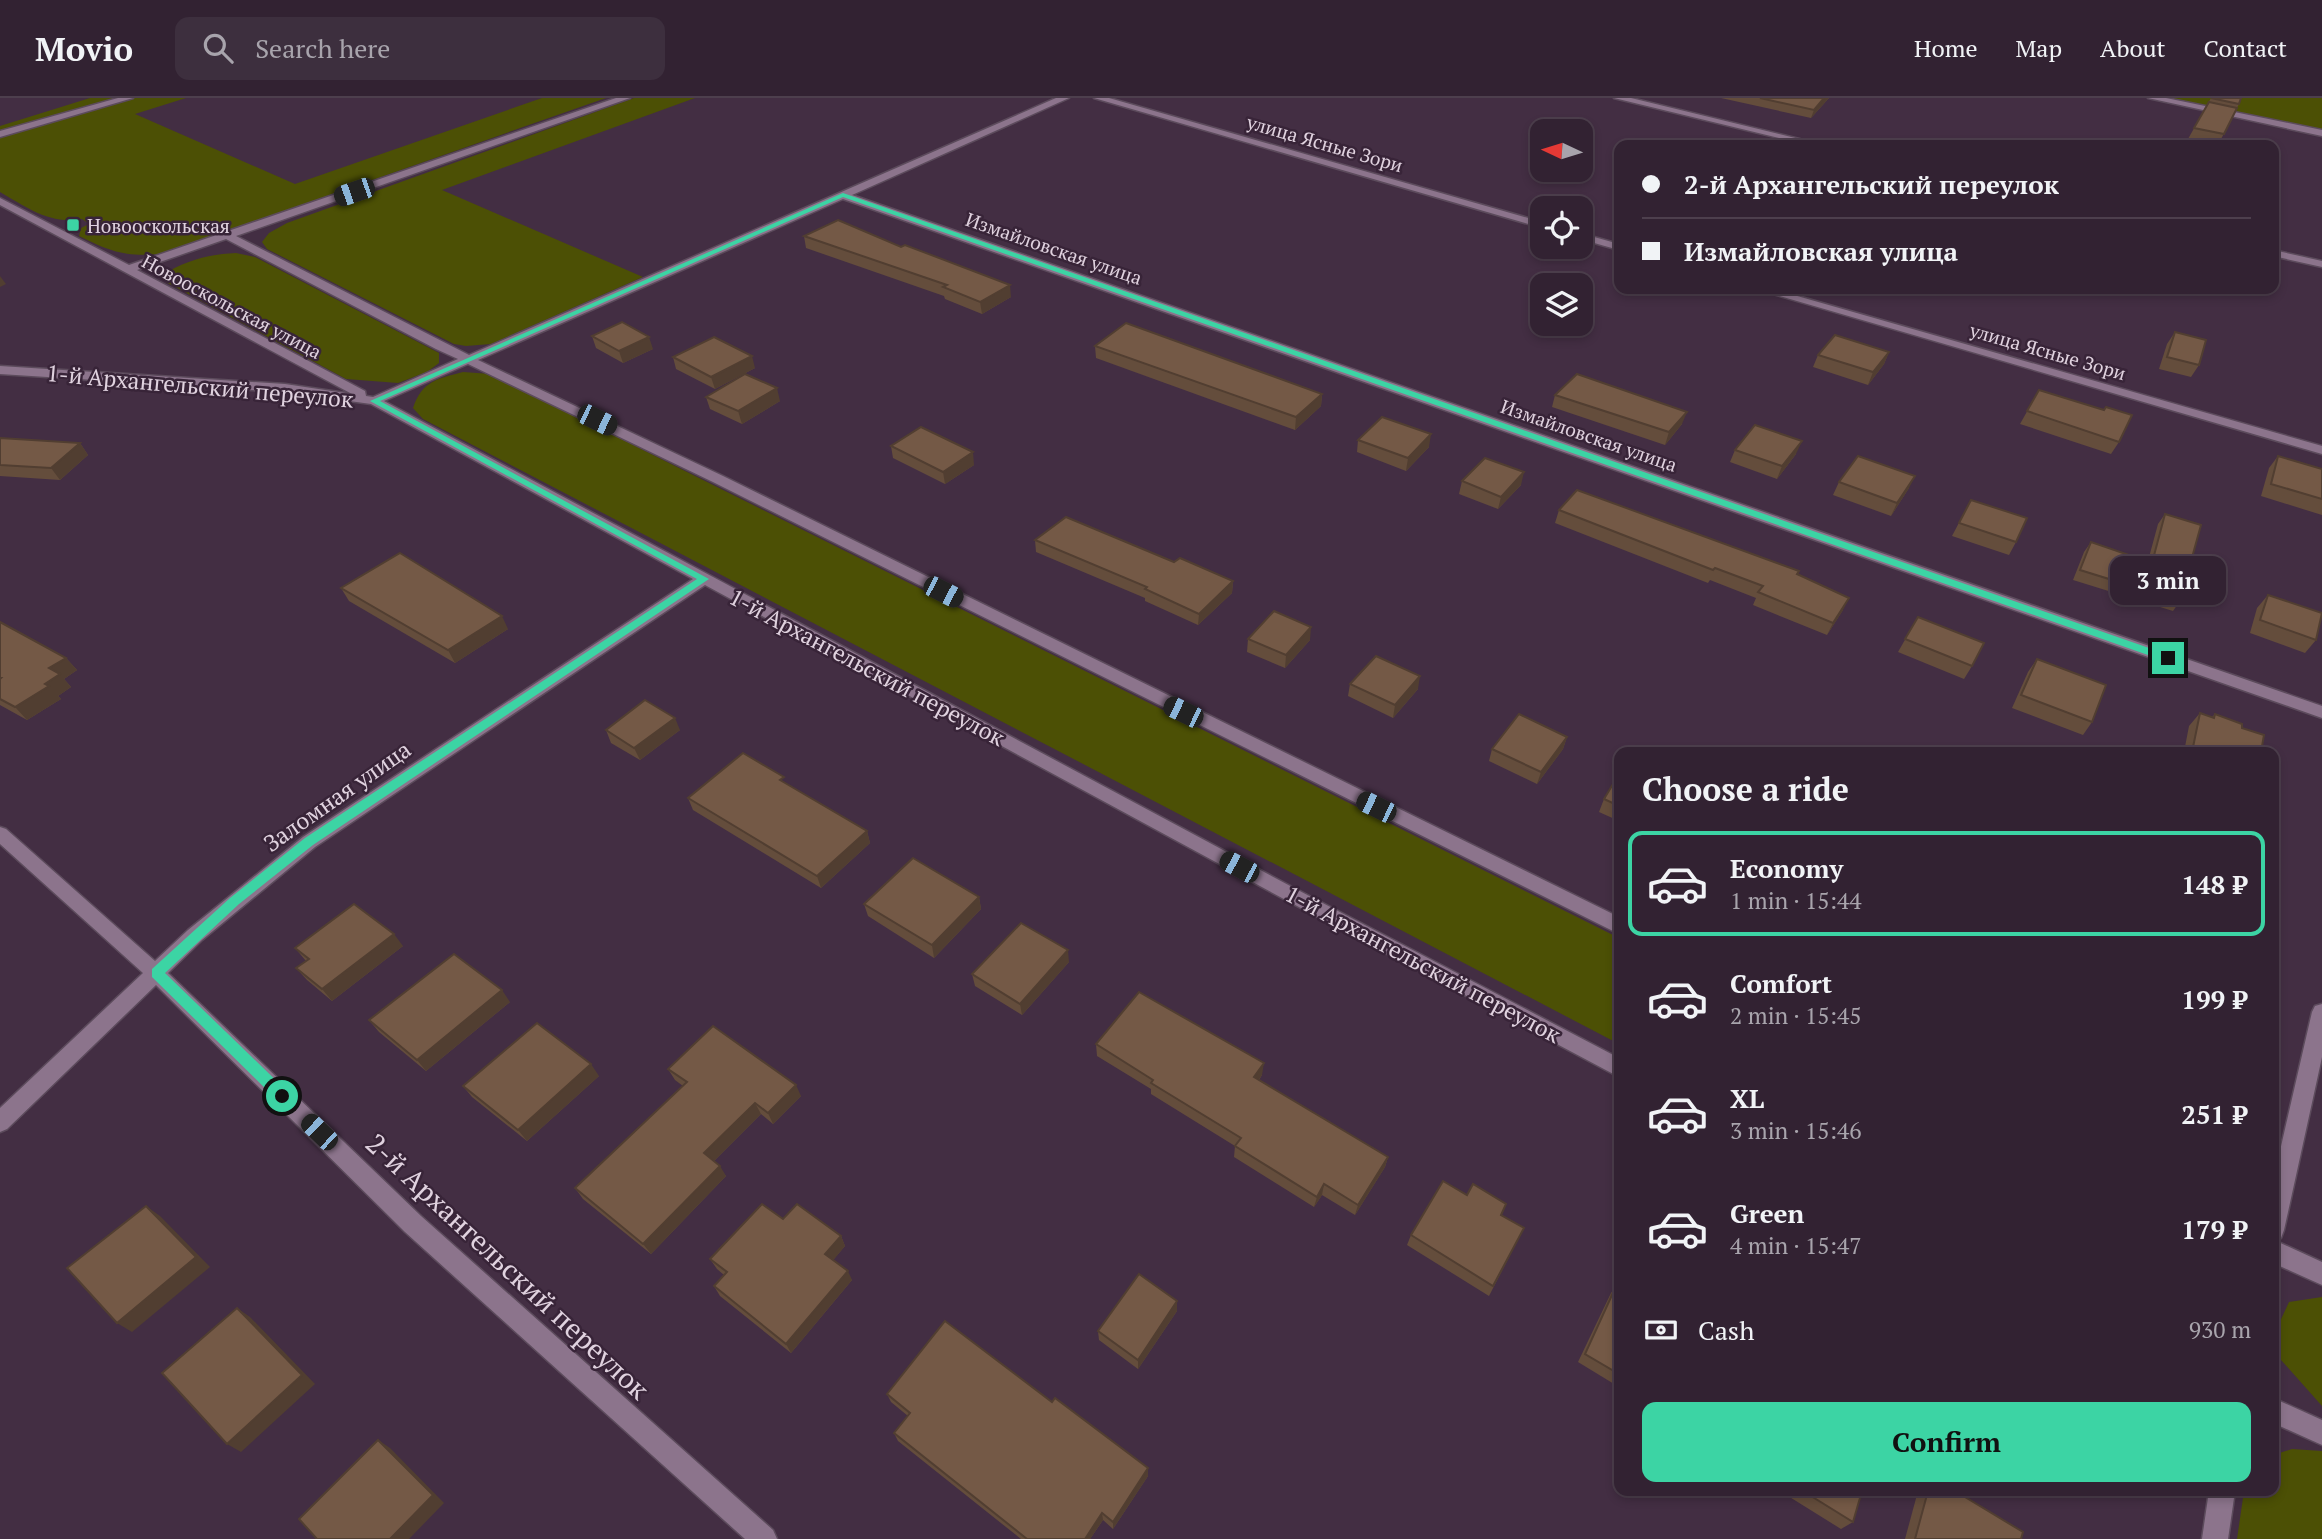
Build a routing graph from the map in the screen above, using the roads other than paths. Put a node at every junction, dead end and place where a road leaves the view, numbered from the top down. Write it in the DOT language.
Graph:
graph roads {
  1 [pos="128,98"];
  2 [pos="625,98"];
  3 [pos="1064,98"];
  4 [pos="1098,98"];
  5 [pos="1619,98"];
  6 [pos="2153,98"];
  7 [pos="2322,133"];
  8 [pos="0,134"];
  9 [pos="1798,140"];
  10 [pos="843,195"];
  11 [pos="0,201"];
  12 [pos="1530,222"];
  13 [pos="226,235"];
  14 [pos="1593,240"];
  15 [pos="1614,246"];
  16 [pos="2279,254"];
  17 [pos="2322,264"];
  18 [pos="126,270"];
  19 [pos="1779,294"];
  20 [pos="468,360"];
  21 [pos="0,370"];
  22 [pos="374,401"];
  23 [pos="2322,450"];
  24 [pos="704,579"];
  25 [pos="2322,712"];
  26 [pos="0,834"];
  27 [pos="1614,924"];
  28 [pos="156,973"];
  29 [pos="2322,1013"];
  30 [pos="1614,1065"];
  31 [pos="0,1122"];
  32 [pos="2279,1203"];
  33 [pos="2279,1254"];
  34 [pos="2322,1274"];
  35 [pos="2279,1413"];
  36 [pos="2322,1433"];
  37 [pos="2221,1496"];
  38 [pos="764,1539"];
  39 [pos="2215,1539"];
  1 -- 8 [label="street"];
  2 -- 13 [label="street"];
  3 -- 10 [label="street"];
  4 -- 12 [label="street, улица Ясные Зори"];
  5 -- 9 [label="street"];
  6 -- 7 [label="street"];
  10 -- 20 [label="street"];
  10 -- 25 [label="street, Измайловская улица"];
  11 -- 18 [label="street, Новооскольская улица"];
  13 -- 18 [label="street"];
  13 -- 20 [label="street"];
  14 -- 15 [label="street"];
  16 -- 17 [label="street"];
  18 -- 22 [label="street, Новооскольская улица"];
  19 -- 23 [label="street, улица Ясные Зори"];
  20 -- 22 [label="street"];
  20 -- 27 [label="street"];
  21 -- 22 [label="street, 1-й Архангельский переулок"];
  22 -- 24 [label="street, 1-й Архангельский переулок"];
  24 -- 28 [label="street, Заломная улица"];
  24 -- 30 [label="street, 1-й Архангельский переулок"];
  26 -- 28 [label="street, 2-й Архангельский переулок"];
  28 -- 31 [label="street, Заломная улица"];
  28 -- 38 [label="street, 2-й Архангельский переулок"];
  29 -- 32 [label="street"];
  33 -- 34 [label="street"];
  35 -- 36 [label="street"];
  37 -- 39 [label="street"];
}
